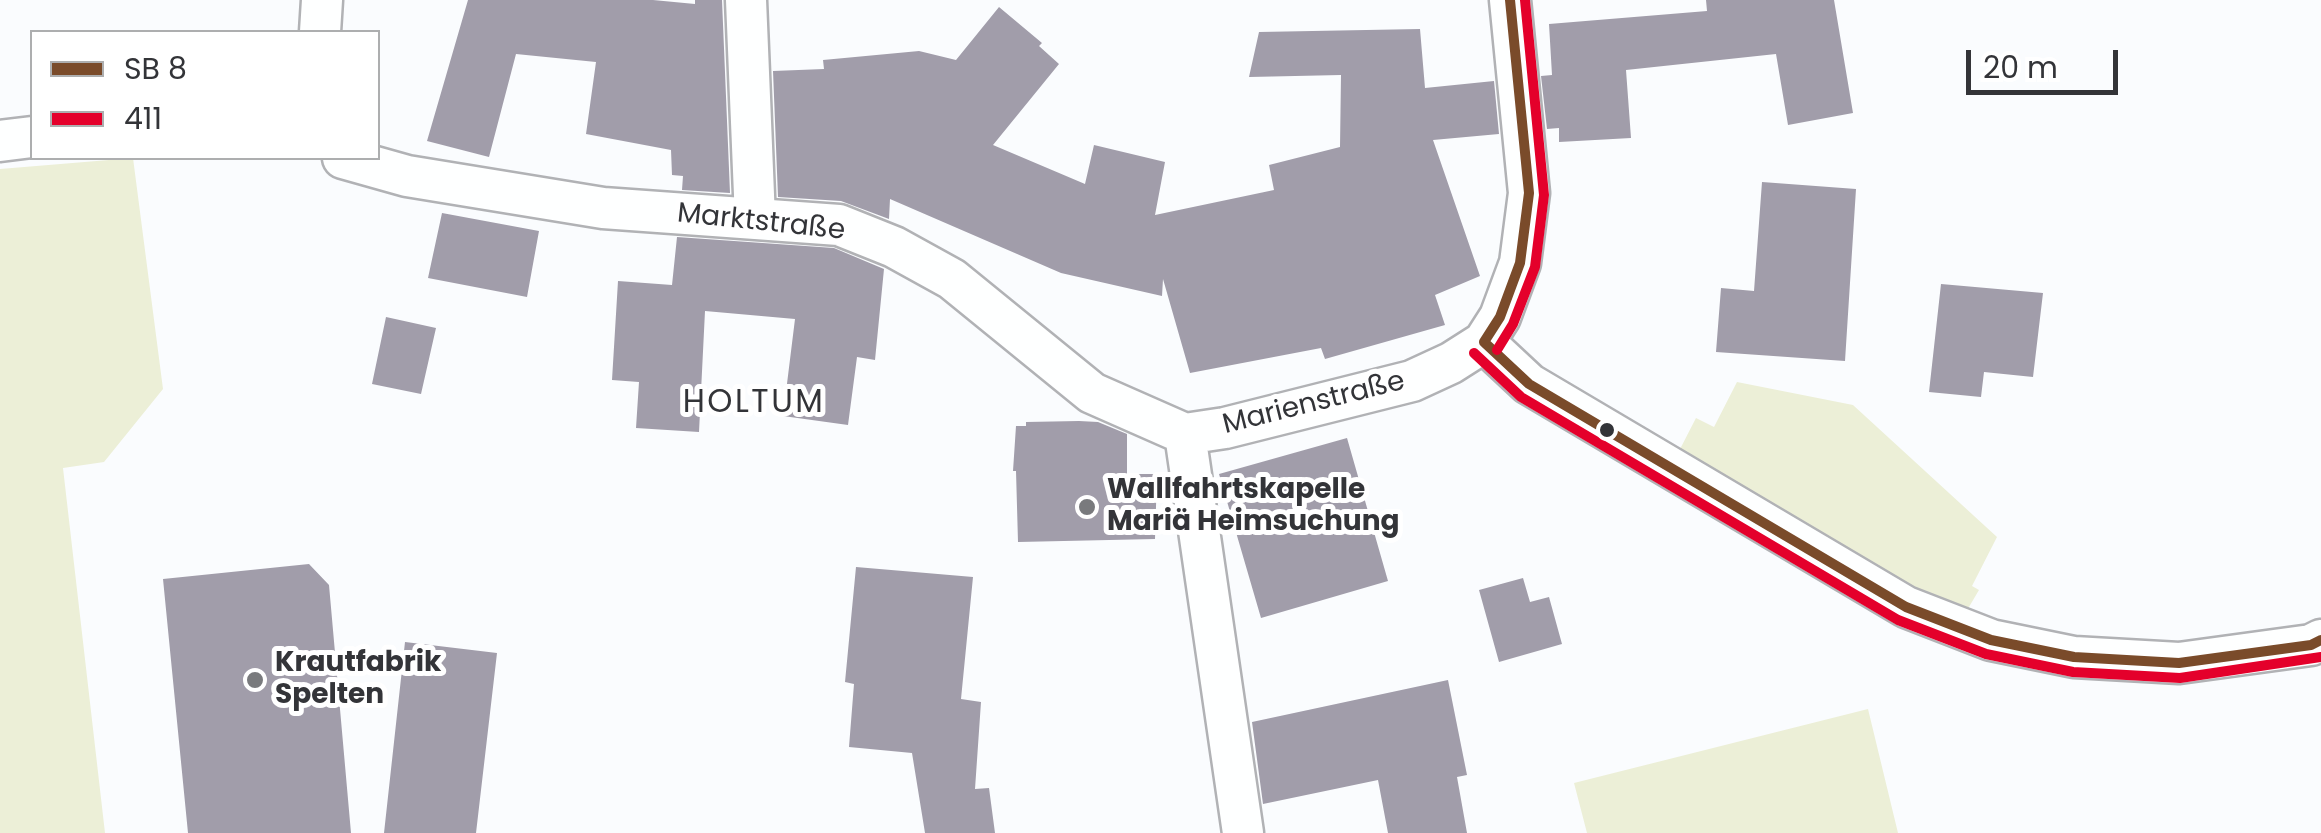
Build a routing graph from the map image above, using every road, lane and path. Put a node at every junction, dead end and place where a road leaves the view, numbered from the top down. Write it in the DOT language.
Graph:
graph roads {
  1 [pos="322,0"];
  2 [pos="746,0"];
  3 [pos="1510,0"];
  4 [pos="320,30"];
  5 [pos="30,137"];
  6 [pos="0,140"];
  7 [pos="350,160"];
  8 [pos="755,220"];
  9 [pos="1484,342"];
  10 [pos="1185,434"];
  11 [pos="2321,640"];
  12 [pos="1243,833"];
  1 -- 4 [label="street"];
  2 -- 8 [label="street"];
  3 -- 9 [label="street"];
  5 -- 6 [label="street"];
  7 -- 8 [label="street, Marktstraße"];
  8 -- 10 [label="street, Marktstraße"];
  9 -- 10 [label="street, Marienstraße"];
  9 -- 11 [label="street"];
  10 -- 12 [label="street, Marienstraße"];
}
